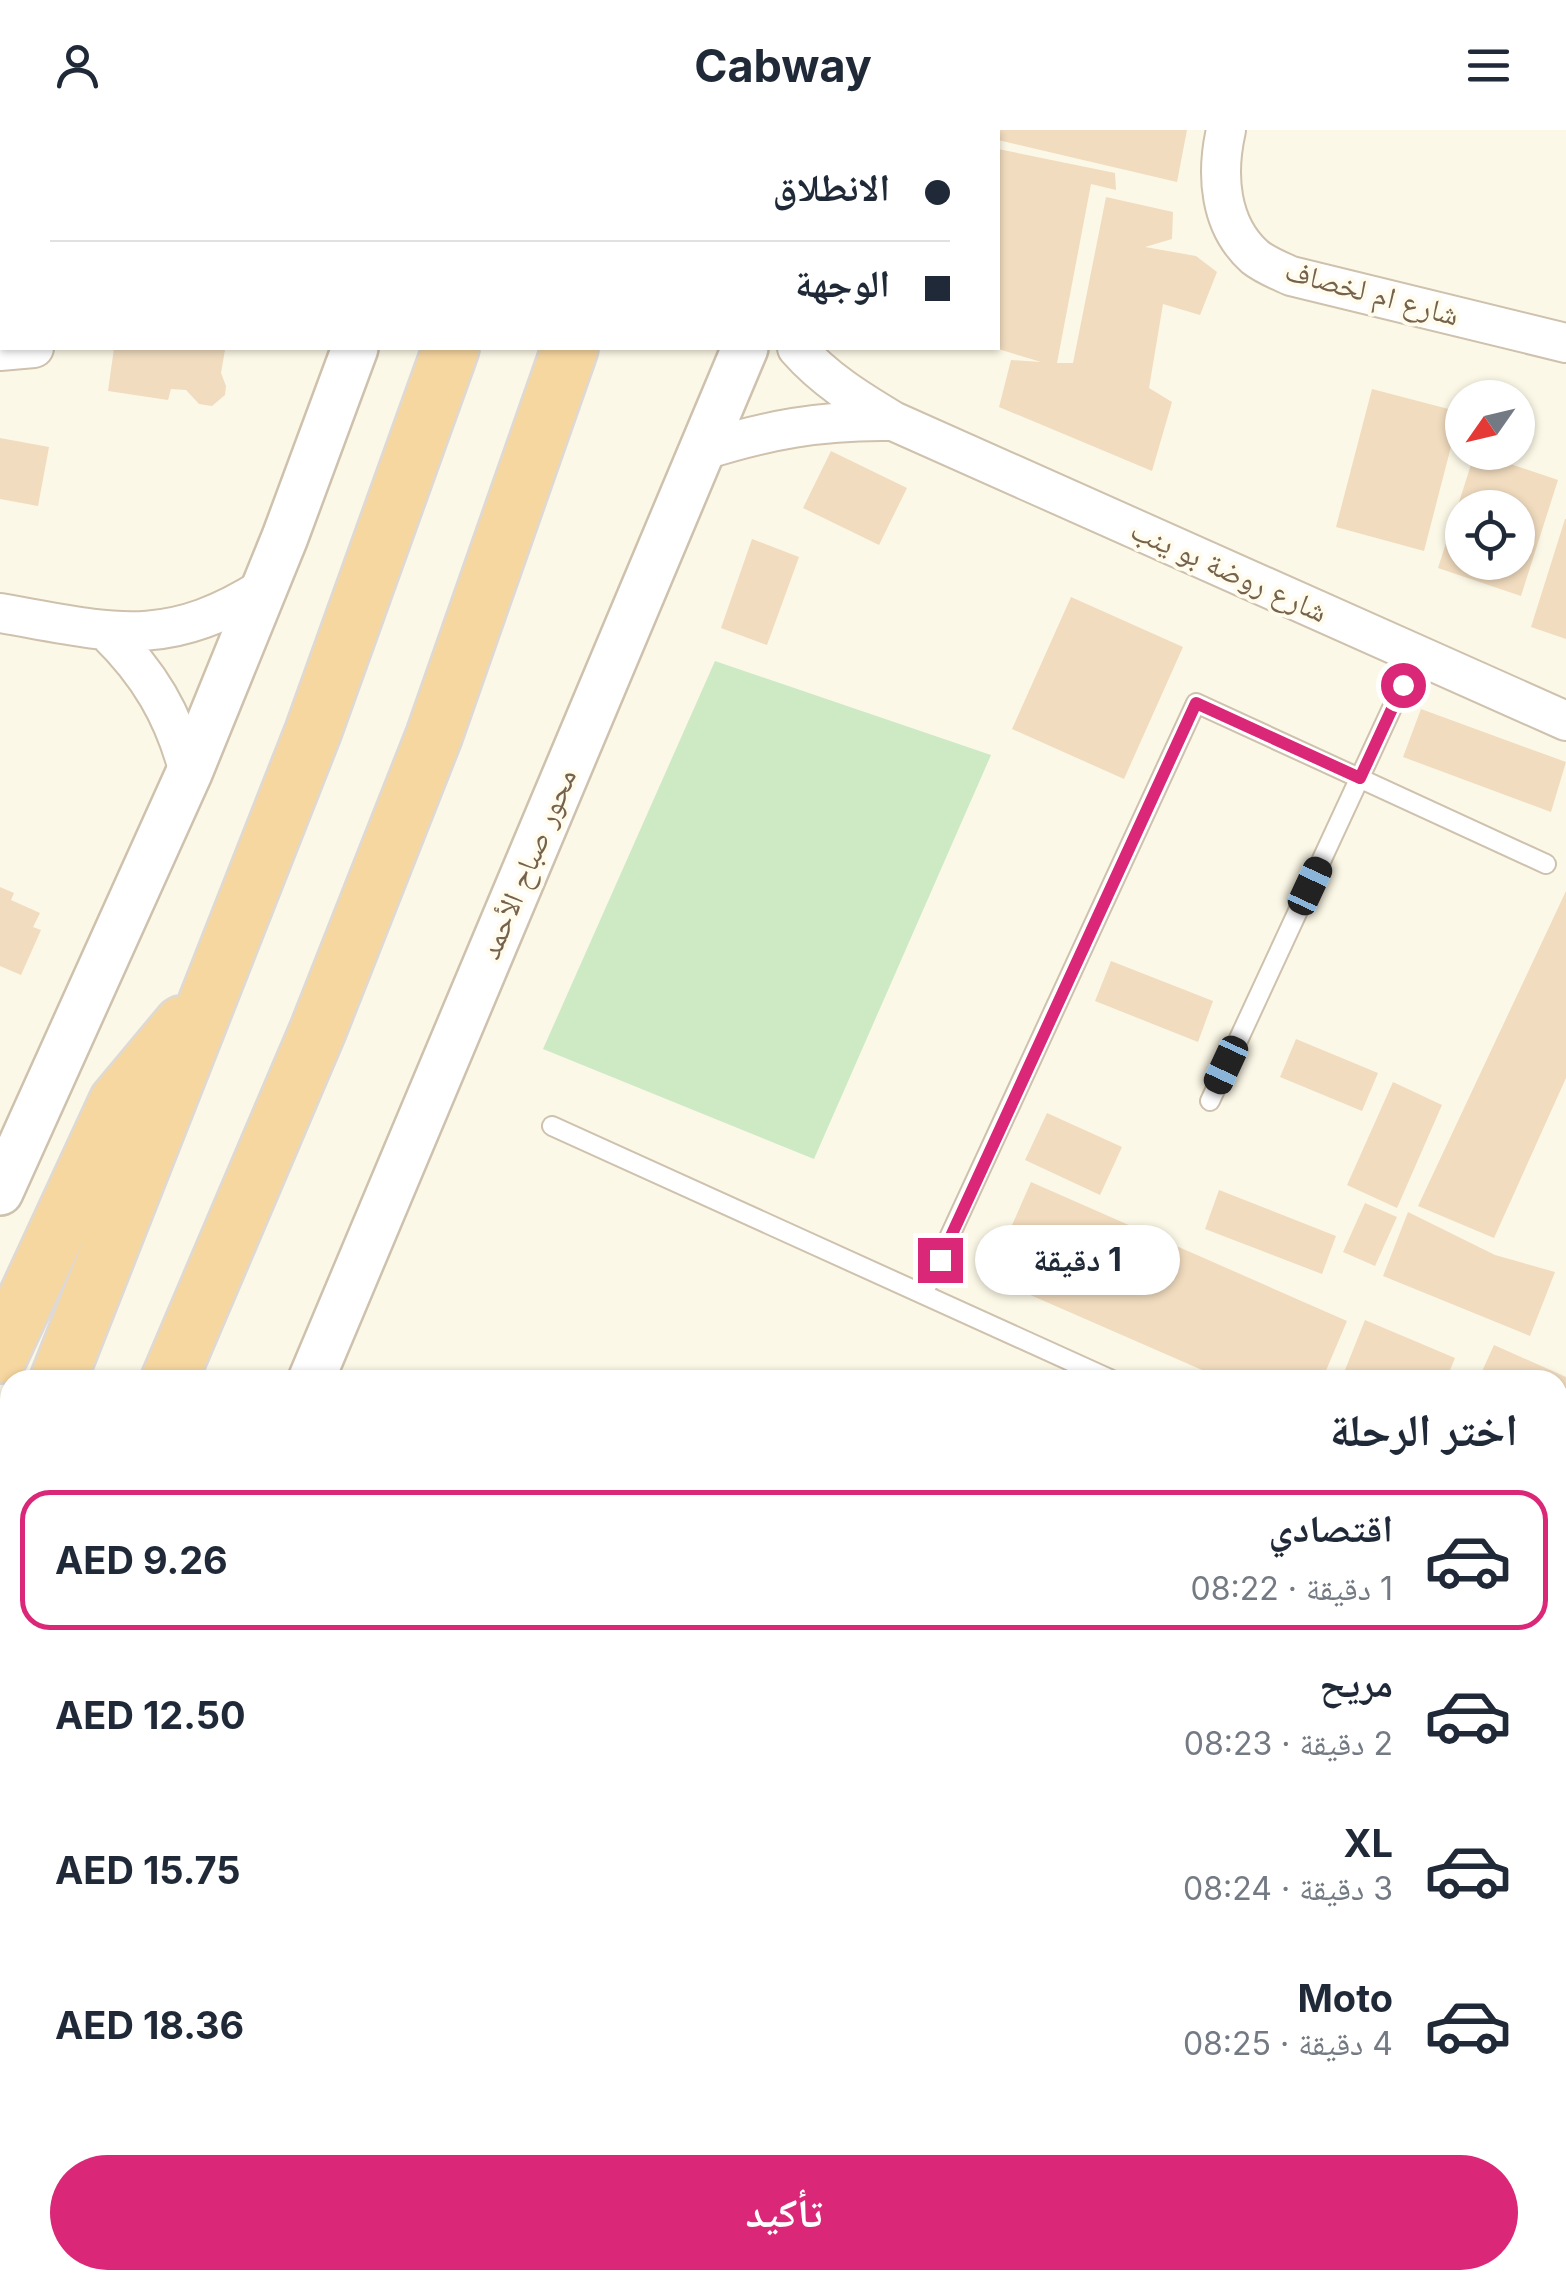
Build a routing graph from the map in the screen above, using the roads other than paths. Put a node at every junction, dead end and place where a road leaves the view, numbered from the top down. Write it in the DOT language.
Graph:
graph roads {
  1 [pos="1226,130"];
  2 [pos="1566,343"];
  3 [pos="354,350"];
  4 [pos="451,350"];
  5 [pos="569,350"];
  6 [pos="744,350"];
  7 [pos="800,350"];
  8 [pos="893,421"];
  9 [pos="701,452"];
  10 [pos="265,587"];
  11 [pos="0,613"];
  12 [pos="106,632"];
  13 [pos="1417,654"];
  14 [pos="1566,720"];
  15 [pos="189,773"];
  16 [pos="1360,778"];
  17 [pos="1546,864"];
  18 [pos="210,991"];
  19 [pos="1210,1101"];
  20 [pos="552,1126"];
  21 [pos="0,1192"];
  22 [pos="924,1294"];
  23 [pos="0,1355"];
  24 [pos="62,1370"];
  25 [pos="173,1370"];
  26 [pos="315,1370"];
  27 [pos="1090,1370"];
  1 -- 2 [label="street, شارع ام لخصاف"];
  3 -- 10 [label="street"];
  4 -- 18 [label="highway"];
  5 -- 25 [label="highway"];
  6 -- 9 [label="street, محور صباح الأحمد"];
  7 -- 8 [label="street, شارع روضة بو ينب"];
  8 -- 9 [label="street, شارع روضة بو ينب"];
  8 -- 13 [label="street, شارع روضة بو ينب"];
  9 -- 26 [label="street, محور صباح الأحمد"];
  10 -- 12 [label="street"];
  10 -- 15 [label="street"];
  11 -- 12 [label="street"];
  12 -- 15 [label="street"];
  13 -- 14 [label="street, شارع روضة بو ينب"];
  13 -- 16 [label="lane"];
  15 -- 21 [label="street"];
  16 -- 17 [label="lane"];
  16 -- 19 [label="lane"];
  16 -- 22 [label="lane"];
  18 -- 23 [label="highway"];
  18 -- 24 [label="highway"];
  20 -- 22 [label="lane"];
  22 -- 27 [label="lane"];
}
